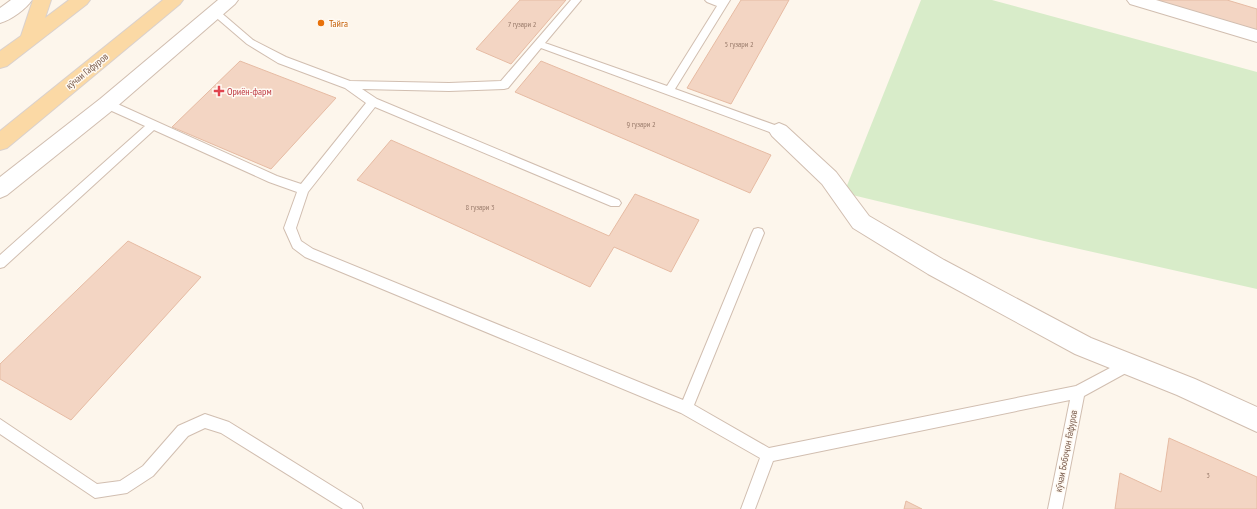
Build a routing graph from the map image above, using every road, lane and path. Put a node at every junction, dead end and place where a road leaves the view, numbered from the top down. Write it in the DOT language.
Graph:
graph roads {
  1 [pos="23,0"];
  2 [pos="42,0"];
  3 [pos="81,0"];
  4 [pos="174,0"];
  5 [pos="576,0"];
  6 [pos="710,0"];
  7 [pos="1136,0"];
  8 [pos="723,2"];
  9 [pos="222,6"];
  10 [pos="0,17"];
  11 [pos="1257,36"];
  12 [pos="29,39"];
  13 [pos="539,44"];
  14 [pos="0,61"];
  15 [pos="348,84"];
  16 [pos="669,91"];
  17 [pos="373,102"];
  18 [pos="107,104"];
  19 [pos="153,125"];
  20 [pos="779,131"];
  21 [pos="0,142"];
  22 [pos="0,189"];
  23 [pos="303,190"];
  24 [pos="615,203"];
  25 [pos="758,233"];
  26 [pos="0,263"];
  27 [pos="1130,364"];
  28 [pos="1078,392"];
  29 [pos="686,408"];
  30 [pos="1257,420"];
  31 [pos="0,426"];
  32 [pos="768,454"];
  33 [pos="356,509"];
  34 [pos="748,509"];
  35 [pos="1055,509"];
  1 -- 10 [label="street"];
  2 -- 12 [label="main road"];
  3 -- 12 [label="main road"];
  4 -- 21 [label="main road, кӯчаи Гафуров"];
  5 -- 13 [label="lane"];
  6 -- 8 [label="lane"];
  7 -- 11 [label="street"];
  8 -- 16 [label="lane"];
  9 -- 15 [label="lane"];
  9 -- 18 [label="street"];
  12 -- 14 [label="main road"];
  13 -- 15 [label="lane"];
  13 -- 16 [label="lane"];
  15 -- 17 [label="lane"];
  16 -- 20 [label="lane"];
  17 -- 23 [label="lane"];
  17 -- 24 [label="lane"];
  18 -- 19 [label="lane"];
  18 -- 22 [label="street"];
  19 -- 23 [label="lane"];
  19 -- 26 [label="lane"];
  20 -- 27 [label="street"];
  23 -- 29 [label="lane"];
  25 -- 29 [label="lane"];
  27 -- 28 [label="lane"];
  27 -- 30 [label="street"];
  28 -- 32 [label="lane"];
  28 -- 35 [label="lane, кӯчаи Бобоҷон Ғафуров"];
  29 -- 32 [label="lane"];
  31 -- 33 [label="lane"];
  32 -- 34 [label="lane"];
}
